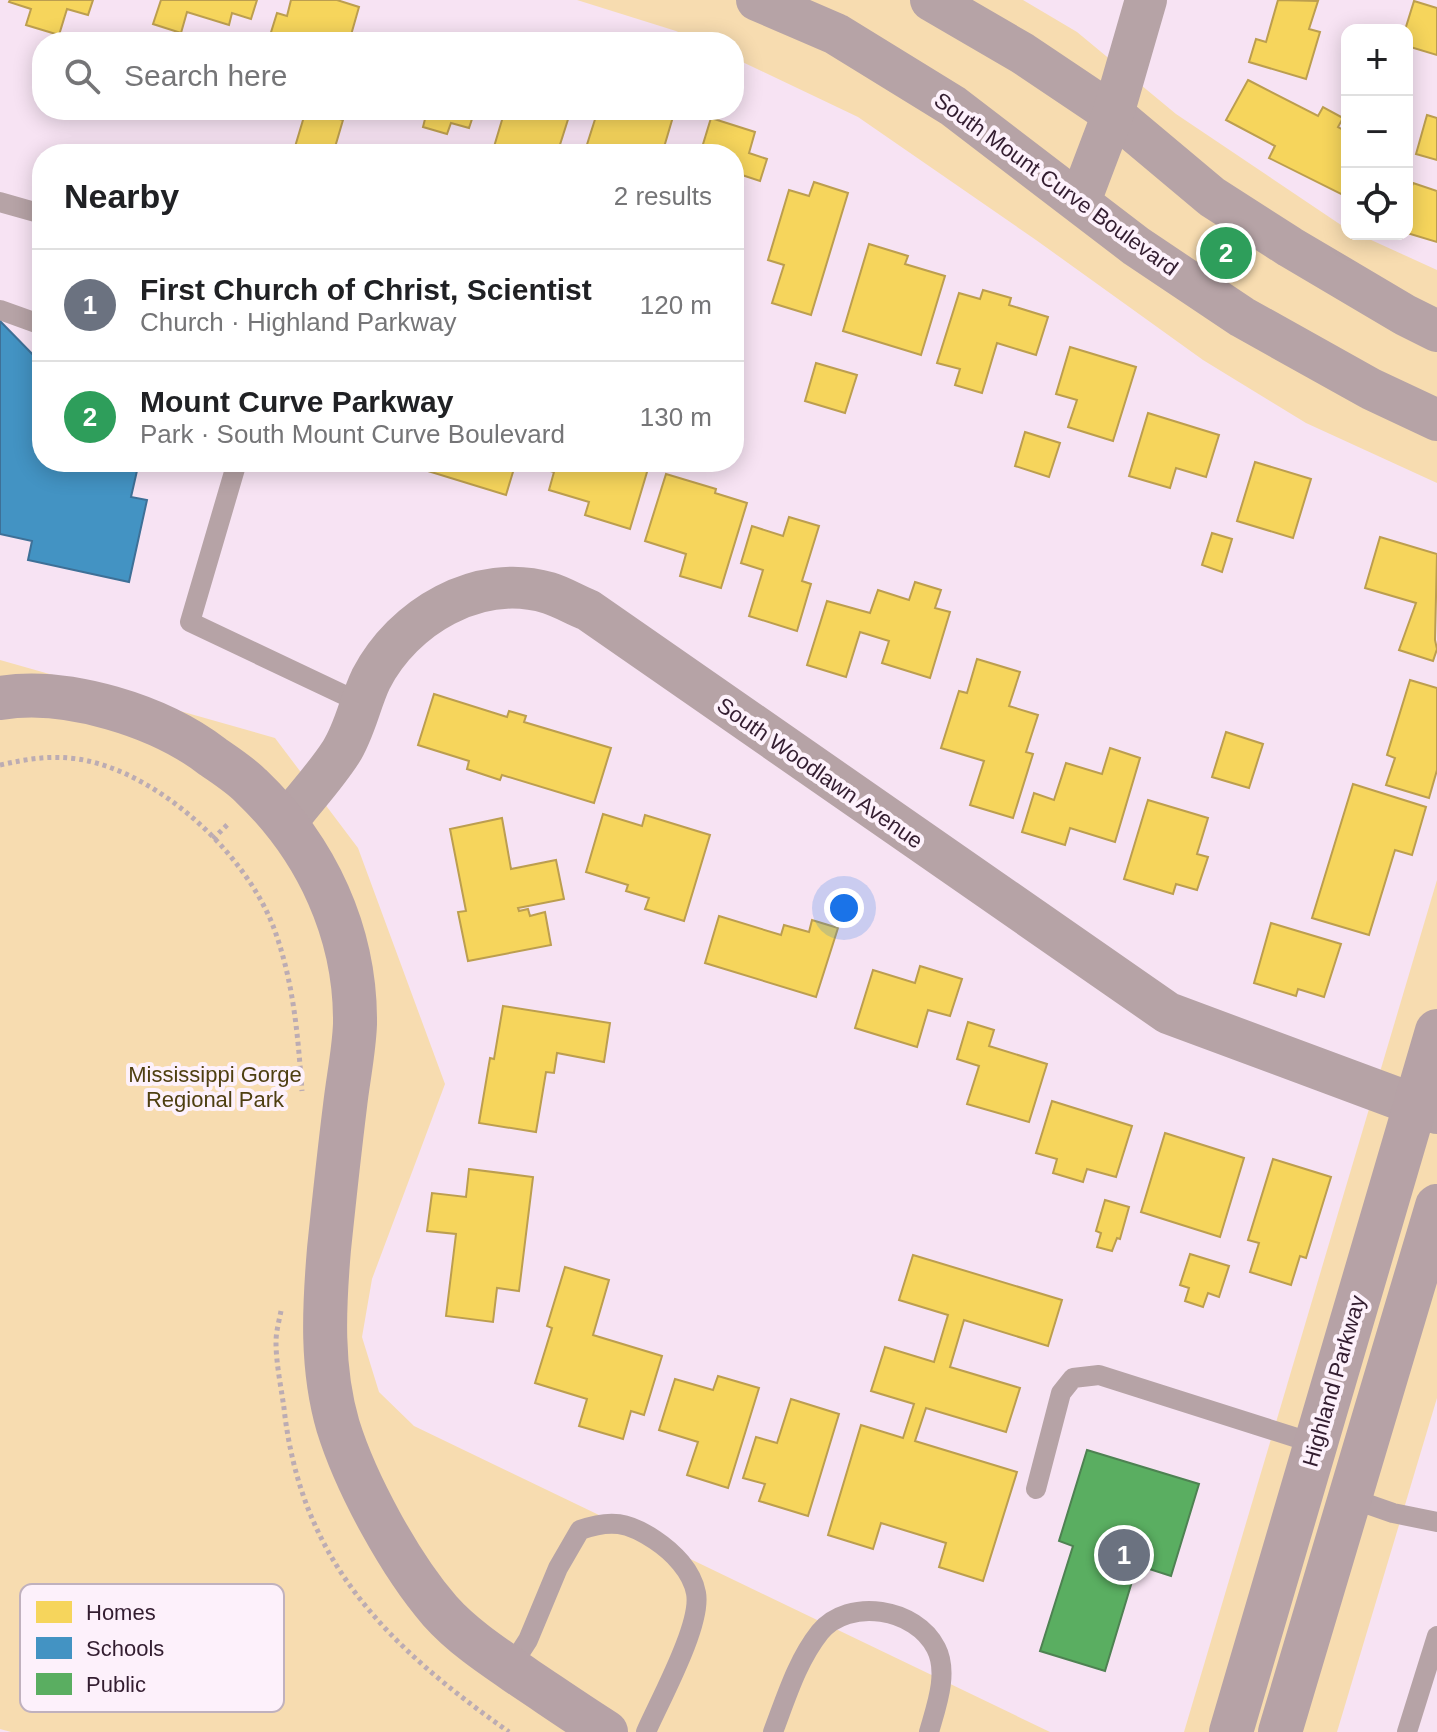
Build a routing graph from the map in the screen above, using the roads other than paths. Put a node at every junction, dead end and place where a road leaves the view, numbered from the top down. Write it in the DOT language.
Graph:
graph roads {
  1 [pos="757,0"];
  2 [pos="931,0"];
  3 [pos="1146,0"];
  4 [pos="1113,114"];
  5 [pos="1080,201"];
  6 [pos="0,202"];
  7 [pos="32,211"];
  8 [pos="0,310"];
  9 [pos="32,321"];
  10 [pos="1437,331"];
  11 [pos="1437,420"];
  12 [pos="234,472"];
  13 [pos="0,698"];
  14 [pos="361,703"];
  15 [pos="285,824"];
  16 [pos="1437,1031"];
  17 [pos="1426,1109"];
  18 [pos="1437,1206"];
  19 [pos="1316,1444"];
  20 [pos="1304,1485"];
  21 [pos="1036,1489"];
  22 [pos="1350,1498"];
  23 [pos="1437,1523"];
  24 [pos="1437,1636"];
  25 [pos="510,1668"];
  26 [pos="606,1732"];
  27 [pos="646,1732"];
  28 [pos="773,1732"];
  29 [pos="929,1732"];
  30 [pos="1231,1732"];
  31 [pos="1280,1732"];
  32 [pos="1407,1732"];
  1 -- 5 [label="street, South Mount Curve Boulevard"];
  2 -- 4 [label="street"];
  3 -- 4 [label="street"];
  4 -- 5 [label="street"];
  4 -- 10 [label="street"];
  5 -- 11 [label="street, South Mount Curve Boulevard"];
  6 -- 7 [label="lane"];
  8 -- 9 [label="lane"];
  12 -- 14 [label="lane"];
  13 -- 15 [label="street"];
  14 -- 15 [label="street, South Woodlawn Avenue"];
  14 -- 17 [label="street, South Woodlawn Avenue"];
  15 -- 25 [label="street"];
  16 -- 17 [label="street, Highland Parkway"];
  17 -- 19 [label="street, Highland Parkway"];
  18 -- 22 [label="street"];
  19 -- 20 [label="street, Highland Parkway"];
  19 -- 21 [label="lane"];
  20 -- 22 [label="street"];
  20 -- 30 [label="street, Highland Parkway"];
  22 -- 23 [label="lane"];
  22 -- 31 [label="street"];
  24 -- 32 [label="lane"];
  25 -- 26 [label="street"];
  25 -- 27 [label="lane"];
  28 -- 29 [label="lane"];
}
